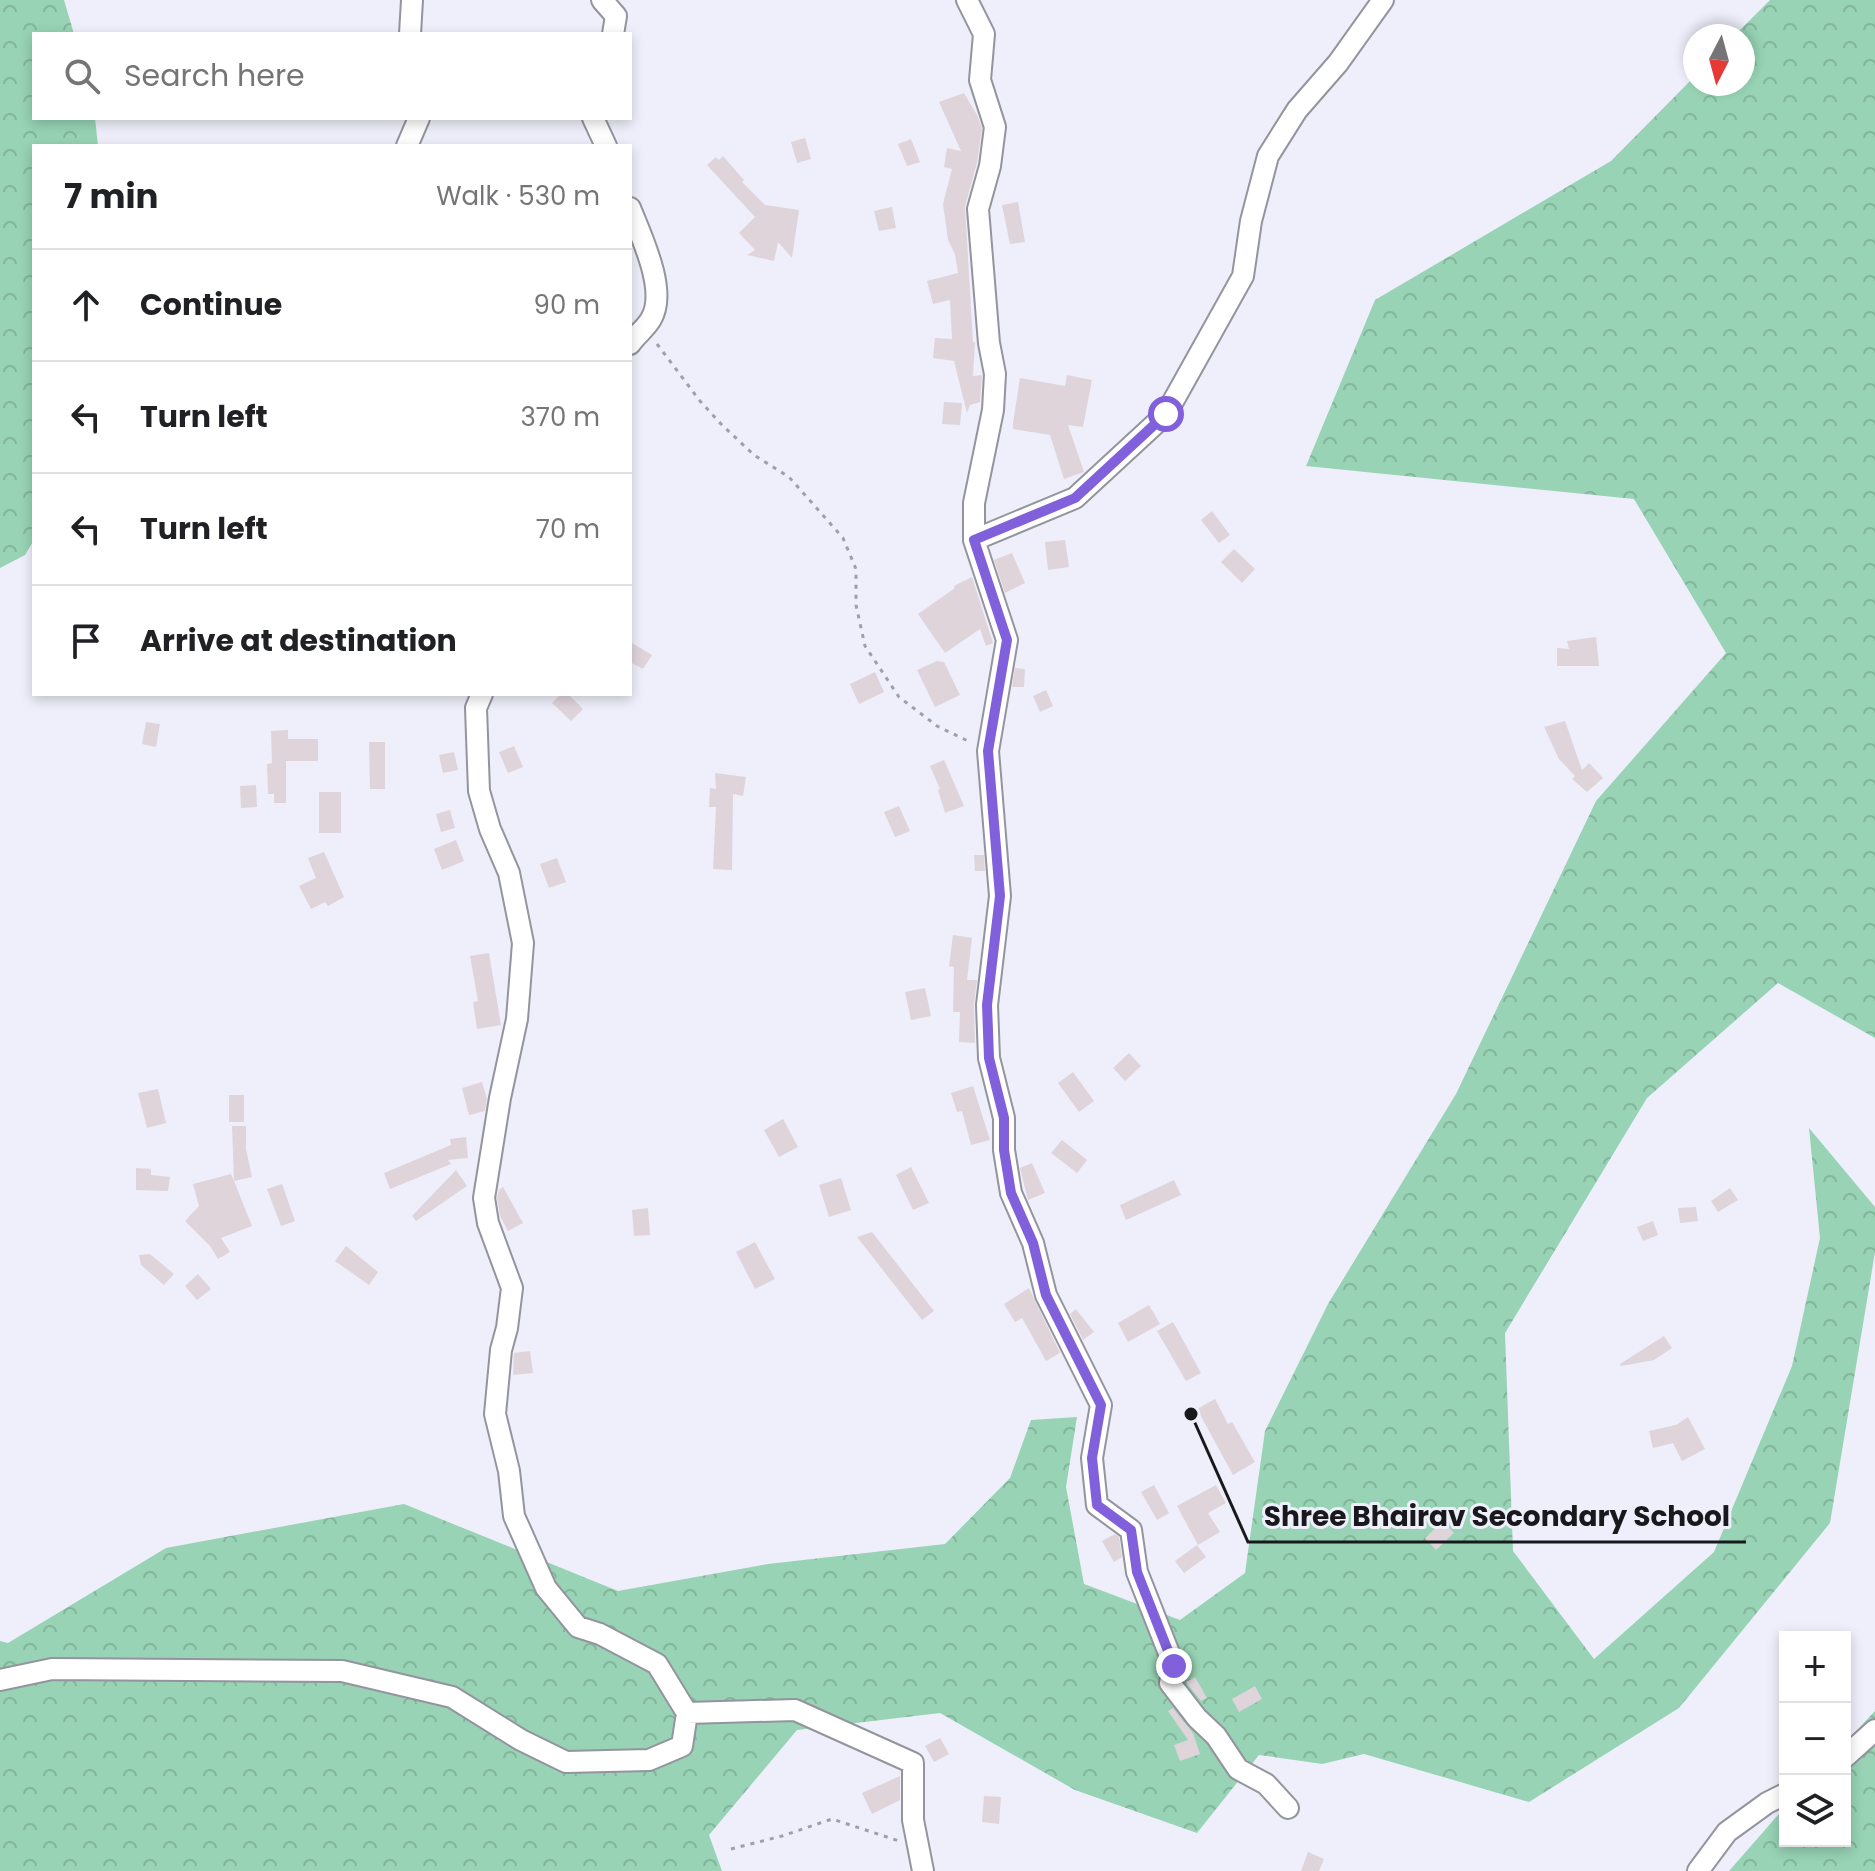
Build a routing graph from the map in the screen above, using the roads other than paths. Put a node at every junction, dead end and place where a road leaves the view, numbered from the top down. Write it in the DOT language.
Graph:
graph roads {
  1 [pos="412,0"];
  2 [pos="602,0"];
  3 [pos="967,0"];
  4 [pos="1383,0"];
  5 [pos="410,32"];
  6 [pos="613,32"];
  7 [pos="418,120"];
  8 [pos="594,120"];
  9 [pos="408,144"];
  10 [pos="605,144"];
  11 [pos="632,213"];
  12 [pos="636,336"];
  13 [pos="974,540"];
  14 [pos="481,696"];
  15 [pos="0,1680"];
  16 [pos="687,1713"];
  17 [pos="1875,1730"];
  18 [pos="1851,1752"];
  19 [pos="1779,1797"];
  20 [pos="1288,1808"];
  21 [pos="923,1871"];
  22 [pos="1698,1871"];
  1 -- 5 [label="street"];
  2 -- 6 [label="street"];
  3 -- 13 [label="street"];
  4 -- 13 [label="street"];
  7 -- 9 [label="street"];
  8 -- 10 [label="street"];
  11 -- 12 [label="street"];
  13 -- 20 [label="street"];
  14 -- 16 [label="street"];
  15 -- 16 [label="street"];
  16 -- 21 [label="street"];
  17 -- 18 [label="street"];
  19 -- 22 [label="street"];
}
